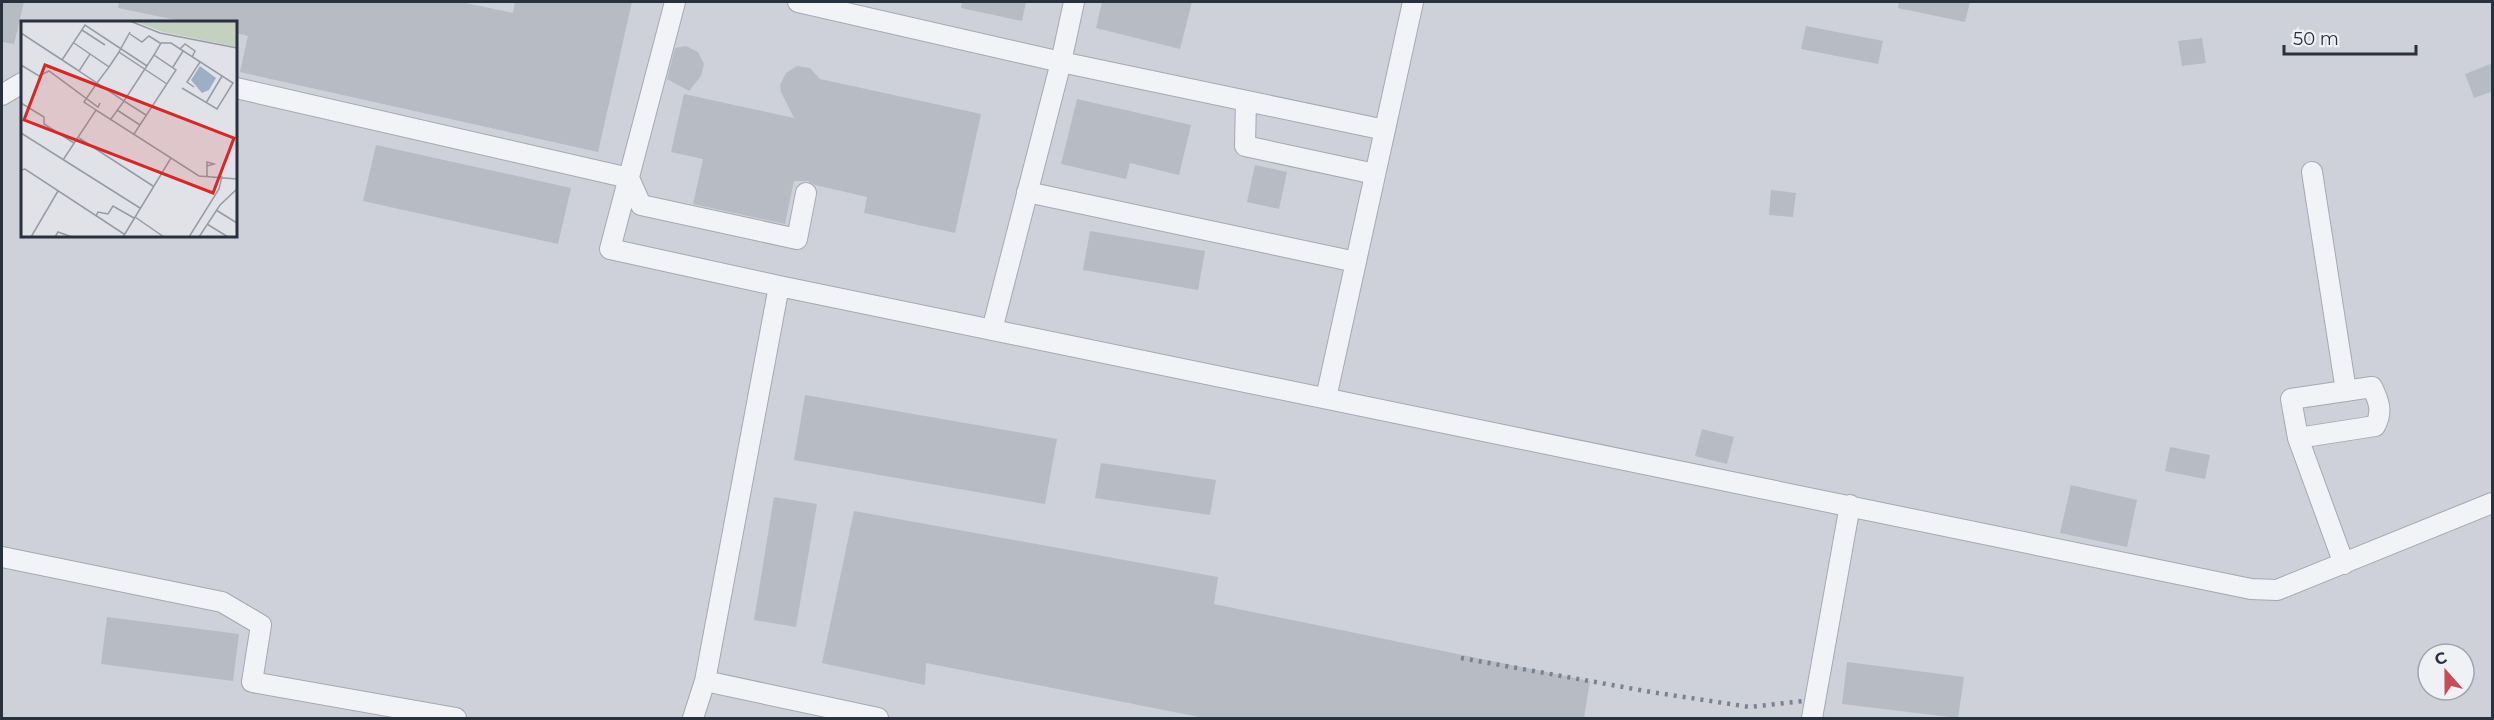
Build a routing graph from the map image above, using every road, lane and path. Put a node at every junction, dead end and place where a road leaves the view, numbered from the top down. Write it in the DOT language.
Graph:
graph roads {
  1 [pos="675,2"];
  2 [pos="798,2"];
  3 [pos="1074,2"];
  4 [pos="1413,2"];
  5 [pos="1060,62"];
  6 [pos="21,84"];
  7 [pos="237,88"];
  8 [pos="2,95"];
  9 [pos="1246,101"];
  10 [pos="1385,130"];
  11 [pos="2312,172"];
  12 [pos="1375,174"];
  13 [pos="629,178"];
  14 [pos="1027,192"];
  15 [pos="806,193"];
  16 [pos="1356,262"];
  17 [pos="779,286"];
  18 [pos="992,330"];
  19 [pos="2346,391"];
  20 [pos="1326,398"];
  21 [pos="2298,438"];
  22 [pos="2493,503"];
  23 [pos="1850,505"];
  24 [pos="2,556"];
  25 [pos="2344,564"];
  26 [pos="705,681"];
  27 [pos="456,718"];
  28 [pos="693,718"];
  29 [pos="878,718"];
  30 [pos="1812,718"];
  1 -- 13 [label="lane"];
  2 -- 5 [label="lane"];
  3 -- 5 [label="lane"];
  4 -- 10 [label="lane"];
  5 -- 9 [label="lane"];
  5 -- 14 [label="lane"];
  6 -- 8 [label="lane"];
  7 -- 13 [label="lane"];
  9 -- 10 [label="lane"];
  9 -- 12 [label="lane"];
  10 -- 12 [label="lane"];
  11 -- 19 [label="lane"];
  12 -- 16 [label="lane"];
  13 -- 15 [label="lane"];
  13 -- 17 [label="lane"];
  14 -- 16 [label="lane"];
  14 -- 18 [label="lane"];
  16 -- 20 [label="lane"];
  17 -- 18 [label="lane"];
  17 -- 26 [label="lane"];
  18 -- 20 [label="lane"];
  19 -- 21 [label="lane"];
  19 -- 21 [label="lane"];
  20 -- 23 [label="lane"];
  21 -- 25 [label="lane"];
  22 -- 25 [label="lane"];
  23 -- 25 [label="lane"];
  23 -- 30 [label="lane"];
  24 -- 27 [label="lane"];
  26 -- 28 [label="lane"];
  26 -- 29 [label="lane"];
}
